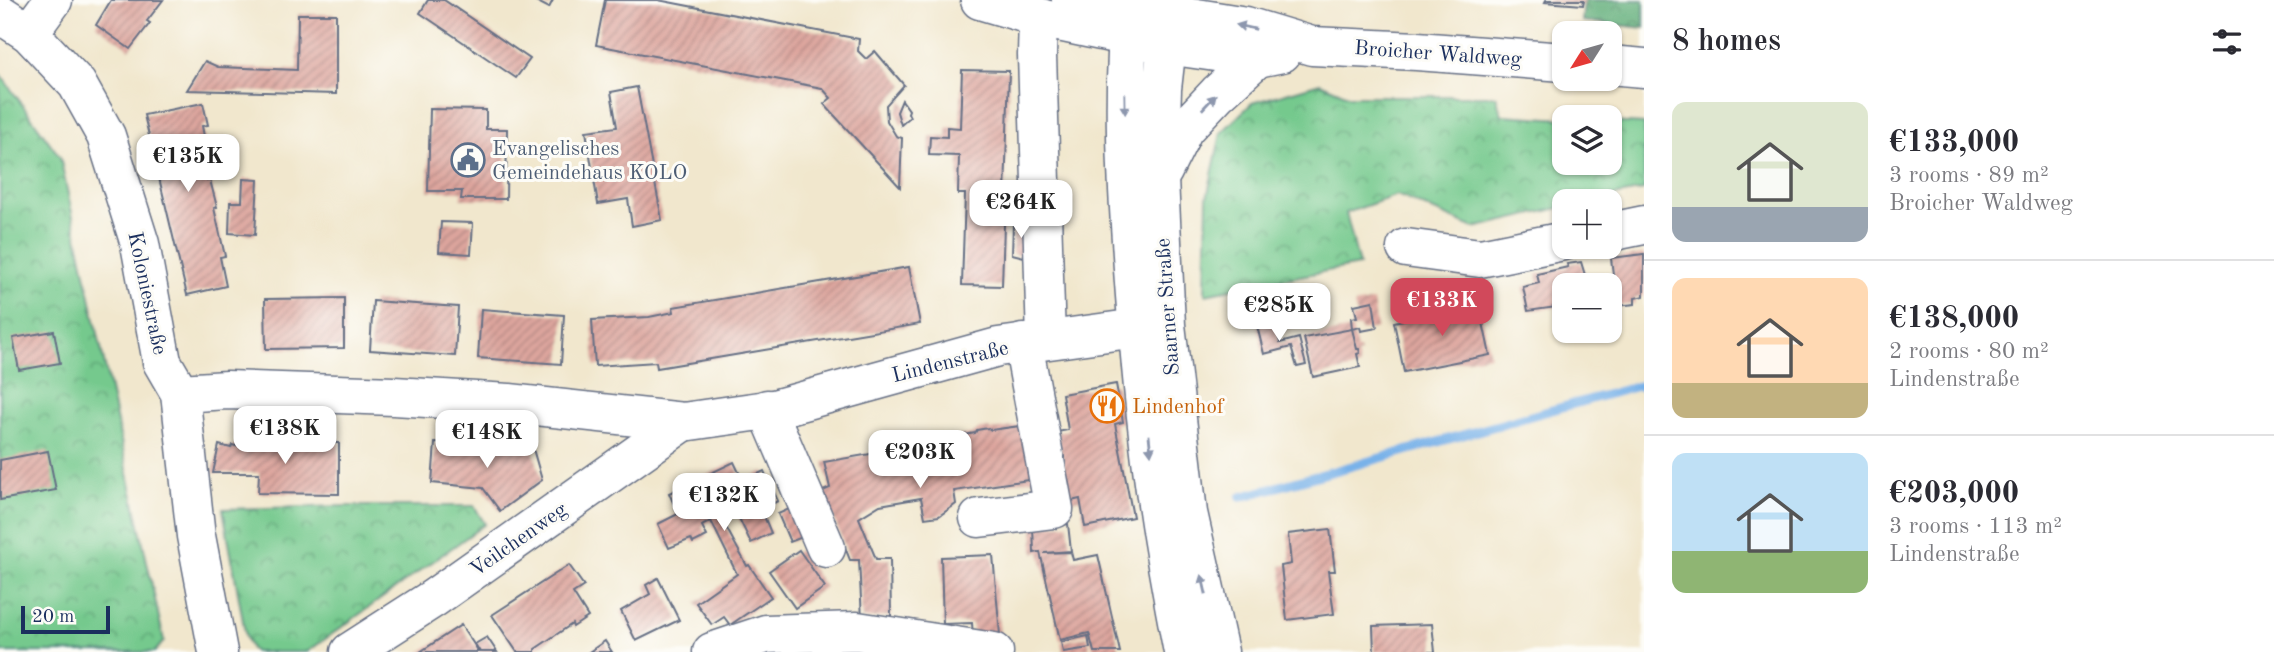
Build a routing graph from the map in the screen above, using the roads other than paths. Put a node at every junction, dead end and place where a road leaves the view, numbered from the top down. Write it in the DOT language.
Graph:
graph roads {
  1 [pos="53,0"];
  2 [pos="980,0"];
  3 [pos="1055,8"];
  4 [pos="1130,14"];
  5 [pos="1170,20"];
  6 [pos="15,24"];
  7 [pos="1312,46"];
  8 [pos="1257,58"];
  9 [pos="1552,61"];
  10 [pos="1622,66"];
  11 [pos="1644,68"];
  12 [pos="1159,179"];
  13 [pos="1644,225"];
  14 [pos="1622,230"];
  15 [pos="1552,243"];
  16 [pos="1406,248"];
  17 [pos="1137,328"];
  18 [pos="1035,342"];
  19 [pos="180,393"];
  20 [pos="767,410"];
  21 [pos="683,422"];
  22 [pos="979,518"];
  23 [pos="826,548"];
  24 [pos="906,646"];
  25 [pos="218,652"];
  26 [pos="350,652"];
  27 [pos="712,652"];
  28 [pos="994,652"];
  29 [pos="1183,652"];
  30 [pos="1219,652"];
  1 -- 6 [label="street"];
  2 -- 3 [label="street"];
  3 -- 4 [label="street"];
  3 -- 18 [label="street"];
  4 -- 5 [label="street"];
  4 -- 17 [label="street, Saarner Straße, one-way"];
  7 -- 5 [label="street, Broicher Waldweg, one-way"];
  5 -- 8 [label="street, Broicher Waldweg"];
  5 -- 12 [label="street, Saarner Straße"];
  6 -- 19 [label="street, Koloniestraße"];
  7 -- 8 [label="street, Broicher Waldweg"];
  7 -- 9 [label="street, Broicher Waldweg"];
  12 -- 8 [label="street, one-way"];
  10 -- 11 [label="street"];
  30 -- 12 [label="street, Saarner Straße, one-way"];
  13 -- 14 [label="street"];
  15 -- 16 [label="street"];
  17 -- 18 [label="street, Lindenstraße"];
  17 -- 29 [label="street, Saarner Straße, one-way"];
  18 -- 20 [label="street, Lindenstraße"];
  18 -- 22 [label="street"];
  19 -- 21 [label="street, Lindenstraße"];
  19 -- 25 [label="street, Koloniestraße"];
  20 -- 21 [label="street, Lindenstraße"];
  20 -- 23 [label="street"];
  21 -- 26 [label="street, Veilchenweg"];
  24 -- 27 [label="street"];
  24 -- 28 [label="street"];
}
